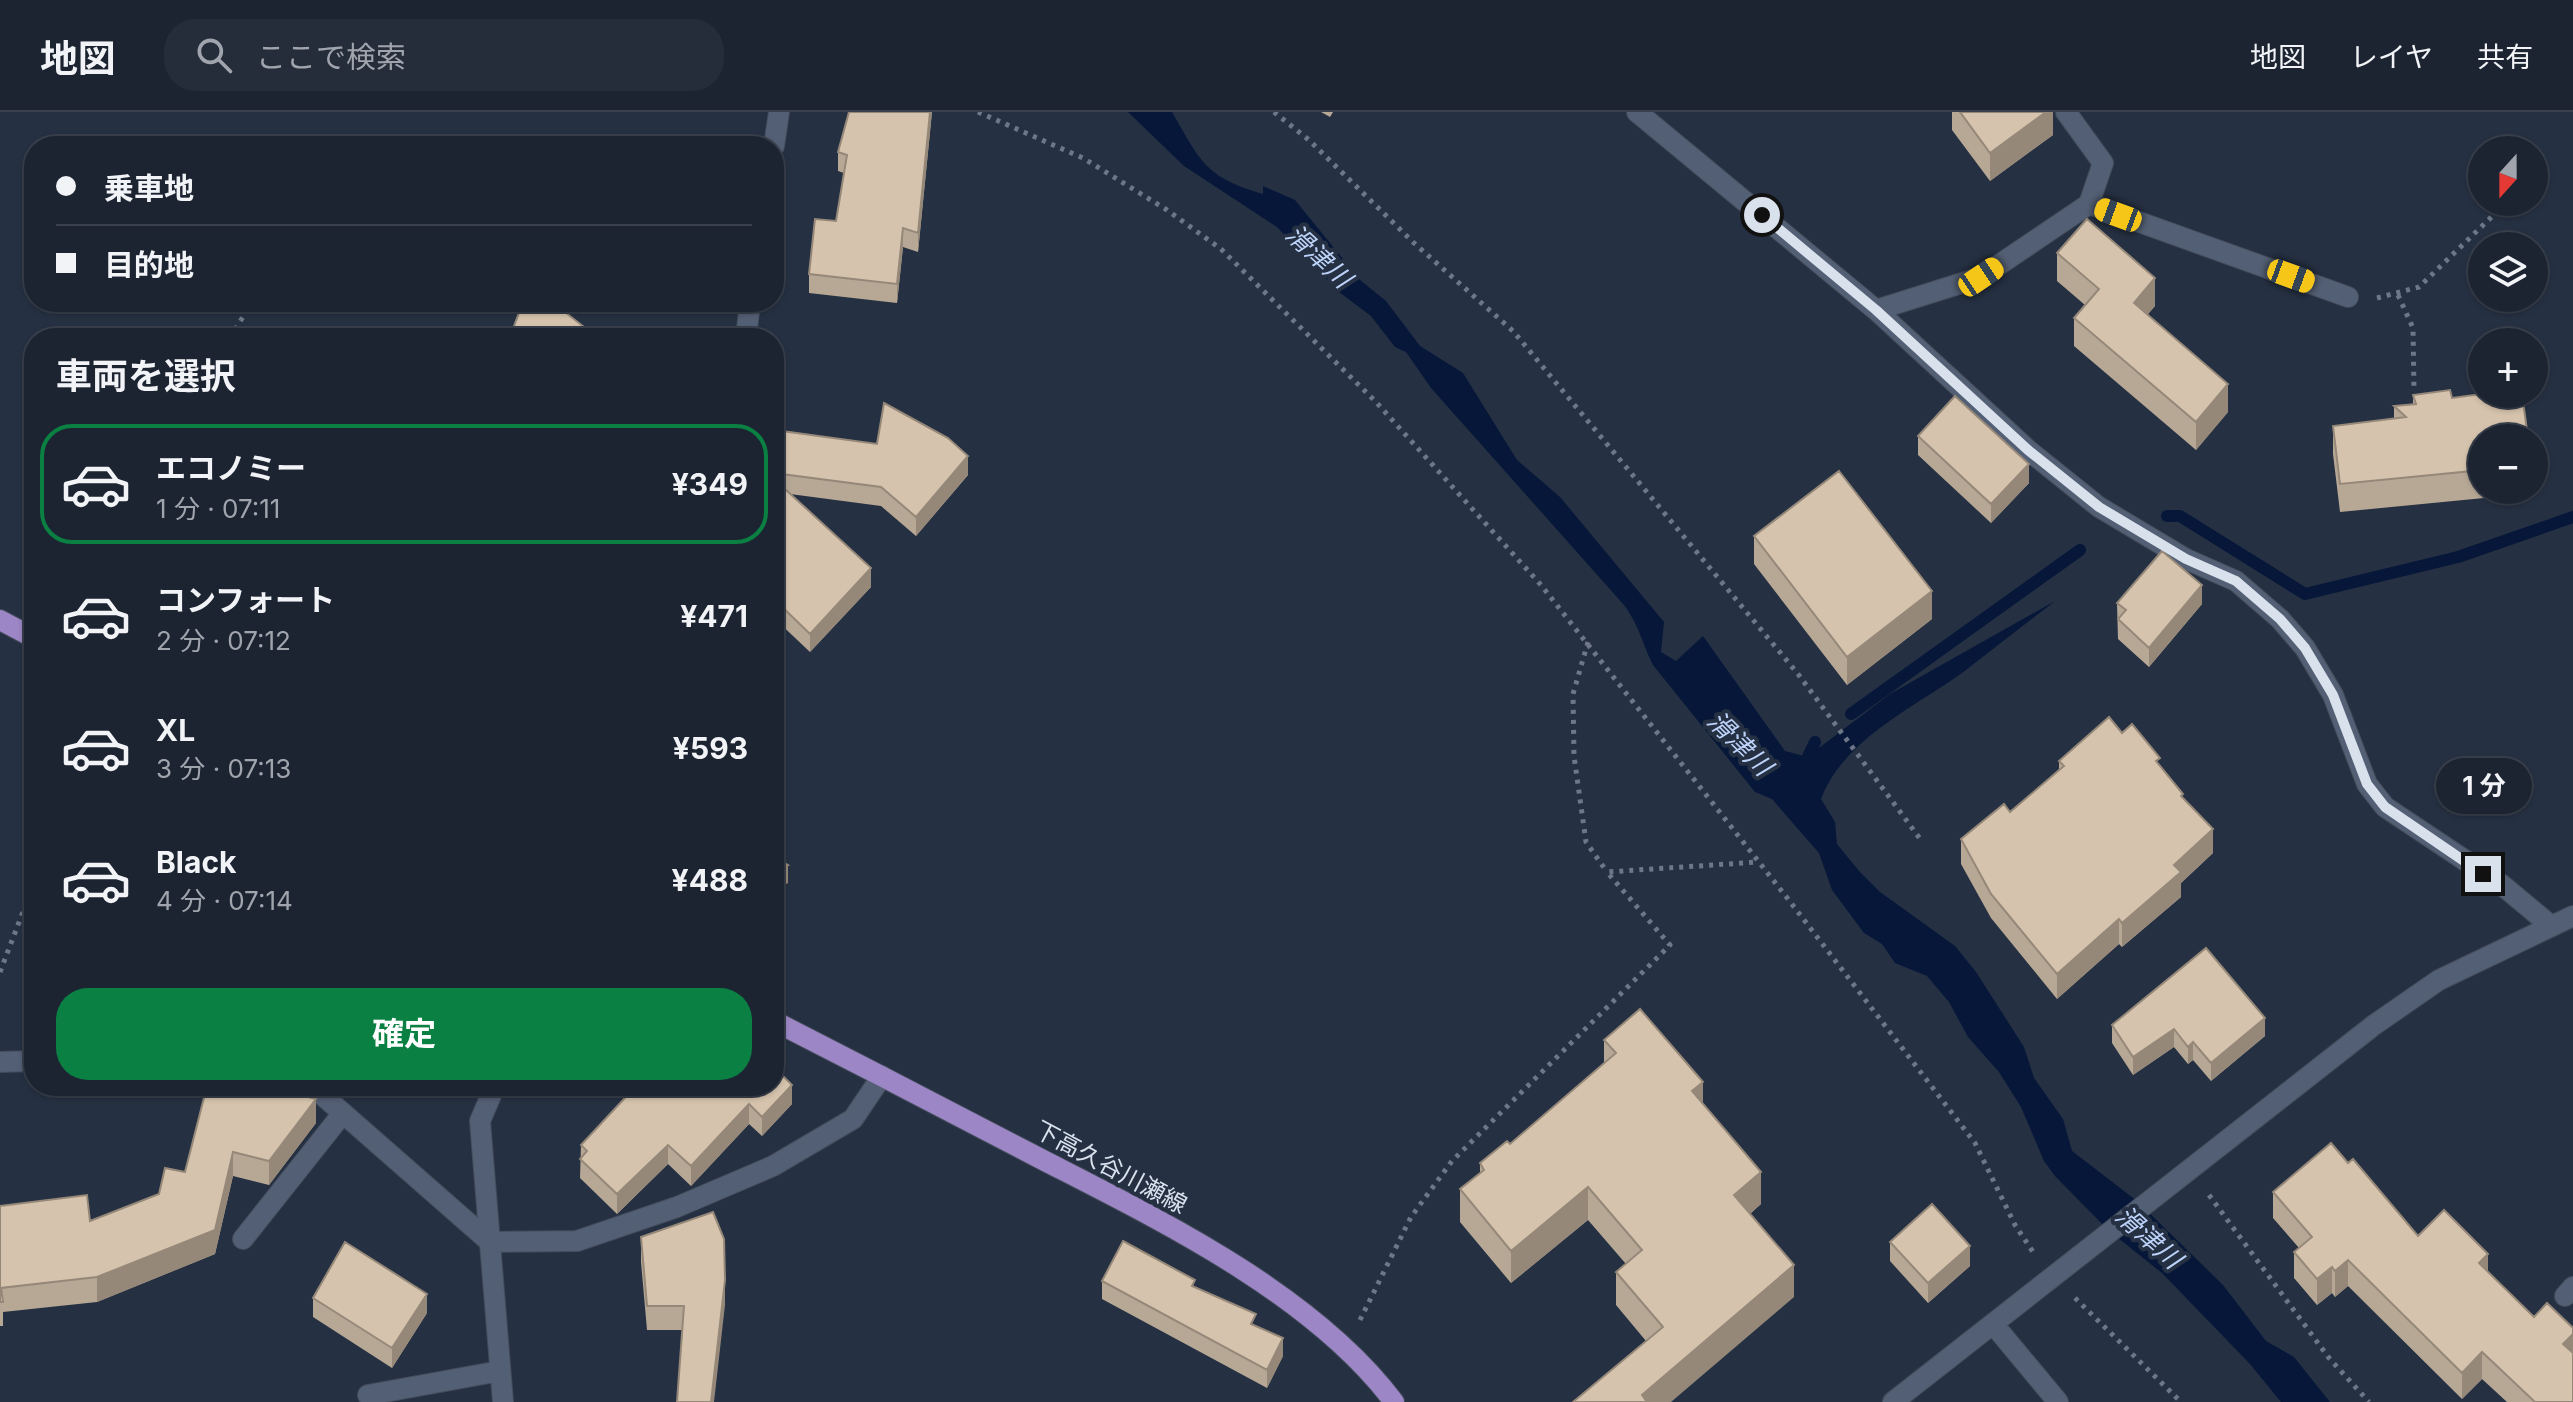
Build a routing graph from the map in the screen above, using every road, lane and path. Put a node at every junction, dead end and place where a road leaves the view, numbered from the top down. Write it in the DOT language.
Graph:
graph roads {
  1 [pos="779,112"];
  2 [pos="978,112"];
  3 [pos="1274,112"];
  4 [pos="1637,112"];
  5 [pos="2066,112"];
  6 [pos="775,136"];
  7 [pos="2089,204"];
  8 [pos="2493,216"];
  9 [pos="2398,295"];
  10 [pos="2348,297"];
  11 [pos="1876,310"];
  12 [pos="2414,390"];
  13 [pos="0,620"];
  14 [pos="24,633"];
  15 [pos="1588,642"];
  16 [pos="1921,840"];
  17 [pos="1759,862"];
  18 [pos="1607,872"];
  19 [pos="24,909"];
  20 [pos="2573,916"];
  21 [pos="2550,925"];
  22 [pos="0,972"];
  23 [pos="784,1026"];
  24 [pos="24,1061"];
  25 [pos="0,1062"];
  26 [pos="882,1076"];
  27 [pos="323,1096"];
  28 [pos="491,1096"];
  29 [pos="343,1113"];
  30 [pos="2181,1174"];
  31 [pos="243,1239"];
  32 [pos="490,1242"];
  33 [pos="2060,1273"];
  34 [pos="1994,1325"];
  35 [pos="1345,1351"];
  36 [pos="500,1371"];
  37 [pos="368,1395"];
  38 [pos="503,1402"];
  39 [pos="1394,1402"];
  40 [pos="1893,1402"];
  41 [pos="2058,1402"];
  42 [pos="2181,1402"];
  43 [pos="2369,1402"];
  1 -- 6 [label="street"];
  2 -- 15 [label="path"];
  3 -- 16 [label="path"];
  4 -- 11 [label="street"];
  5 -- 7 [label="street"];
  7 -- 10 [label="street"];
  7 -- 11 [label="street"];
  8 -- 9 [label="path"];
  9 -- 10 [label="path"];
  9 -- 12 [label="path"];
  11 -- 21 [label="street"];
  13 -- 14 [label="main road"];
  15 -- 17 [label="path"];
  15 -- 18 [label="path"];
  17 -- 18 [label="path"];
  17 -- 33 [label="path"];
  18 -- 35 [label="path"];
  19 -- 22 [label="path"];
  20 -- 21 [label="street"];
  21 -- 30 [label="street"];
  23 -- 26 [label="main road, 下高久谷川瀬線"];
  24 -- 25 [label="street"];
  26 -- 32 [label="street"];
  26 -- 35 [label="main road, 下高久谷川瀬線"];
  27 -- 29 [label="street"];
  28 -- 32 [label="street"];
  29 -- 31 [label="street"];
  29 -- 32 [label="street"];
  30 -- 33 [label="street"];
  30 -- 43 [label="path"];
  32 -- 36 [label="street"];
  33 -- 34 [label="street"];
  33 -- 42 [label="path"];
  34 -- 40 [label="street"];
  34 -- 41 [label="street"];
  35 -- 39 [label="main road, 下高久谷川瀬線"];
  36 -- 37 [label="street"];
  36 -- 38 [label="street"];
}
